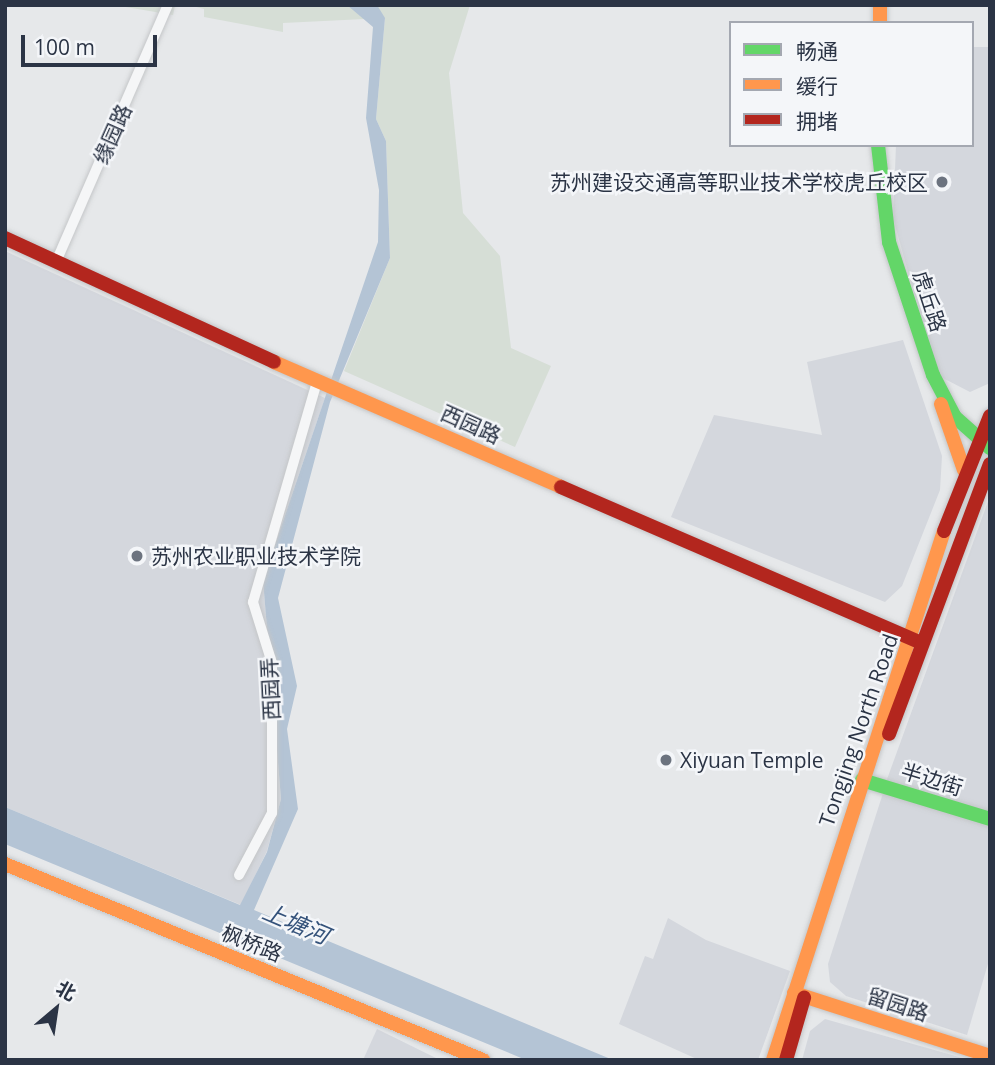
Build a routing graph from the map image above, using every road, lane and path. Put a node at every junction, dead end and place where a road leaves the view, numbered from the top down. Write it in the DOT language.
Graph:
graph roads {
  1 [pos="168,5"];
  2 [pos="878,147"];
  3 [pos="5,238"];
  4 [pos="56,262"];
  5 [pos="933,375"];
  6 [pos="329,386"];
  7 [pos="990,416"];
  8 [pos="983,445"];
  9 [pos="990,464"];
  10 [pos="964,470"];
  11 [pos="916,641"];
  12 [pos="867,782"];
  13 [pos="990,819"];
  14 [pos="5,864"];
  15 [pos="239,875"];
  16 [pos="799,995"];
  17 [pos="990,1056"];
  18 [pos="483,1060"];
  19 [pos="773,1060"];
  20 [pos="786,1060"];
  1 -- 4 [label="street, 缘园路"];
  2 -- 5 [label="main road, 虎丘路"];
  3 -- 4 [label="main road, 西园路"];
  4 -- 6 [label="main road, 西园路"];
  5 -- 8 [label="main road, 虎丘路"];
  5 -- 10 [label="main road"];
  6 -- 11 [label="main road, 西园路"];
  6 -- 15 [label="street, 西园弄"];
  7 -- 8 [label="main road, Tongjing North Road"];
  8 -- 10 [label="main road, Tongjing North Road"];
  9 -- 11 [label="main road, Tongjing North Road"];
  10 -- 11 [label="main road, Tongjing North Road"];
  11 -- 12 [label="main road, Tongjing North Road"];
  12 -- 13 [label="main road, 半边街"];
  12 -- 16 [label="main road, Tongjing North Road"];
  14 -- 18 [label="main road, 枫桥路"];
  16 -- 17 [label="main road, 留园路"];
  16 -- 19 [label="main road, Tongjing North Road"];
  16 -- 20 [label="main road, Tongjing North Road"];
}
